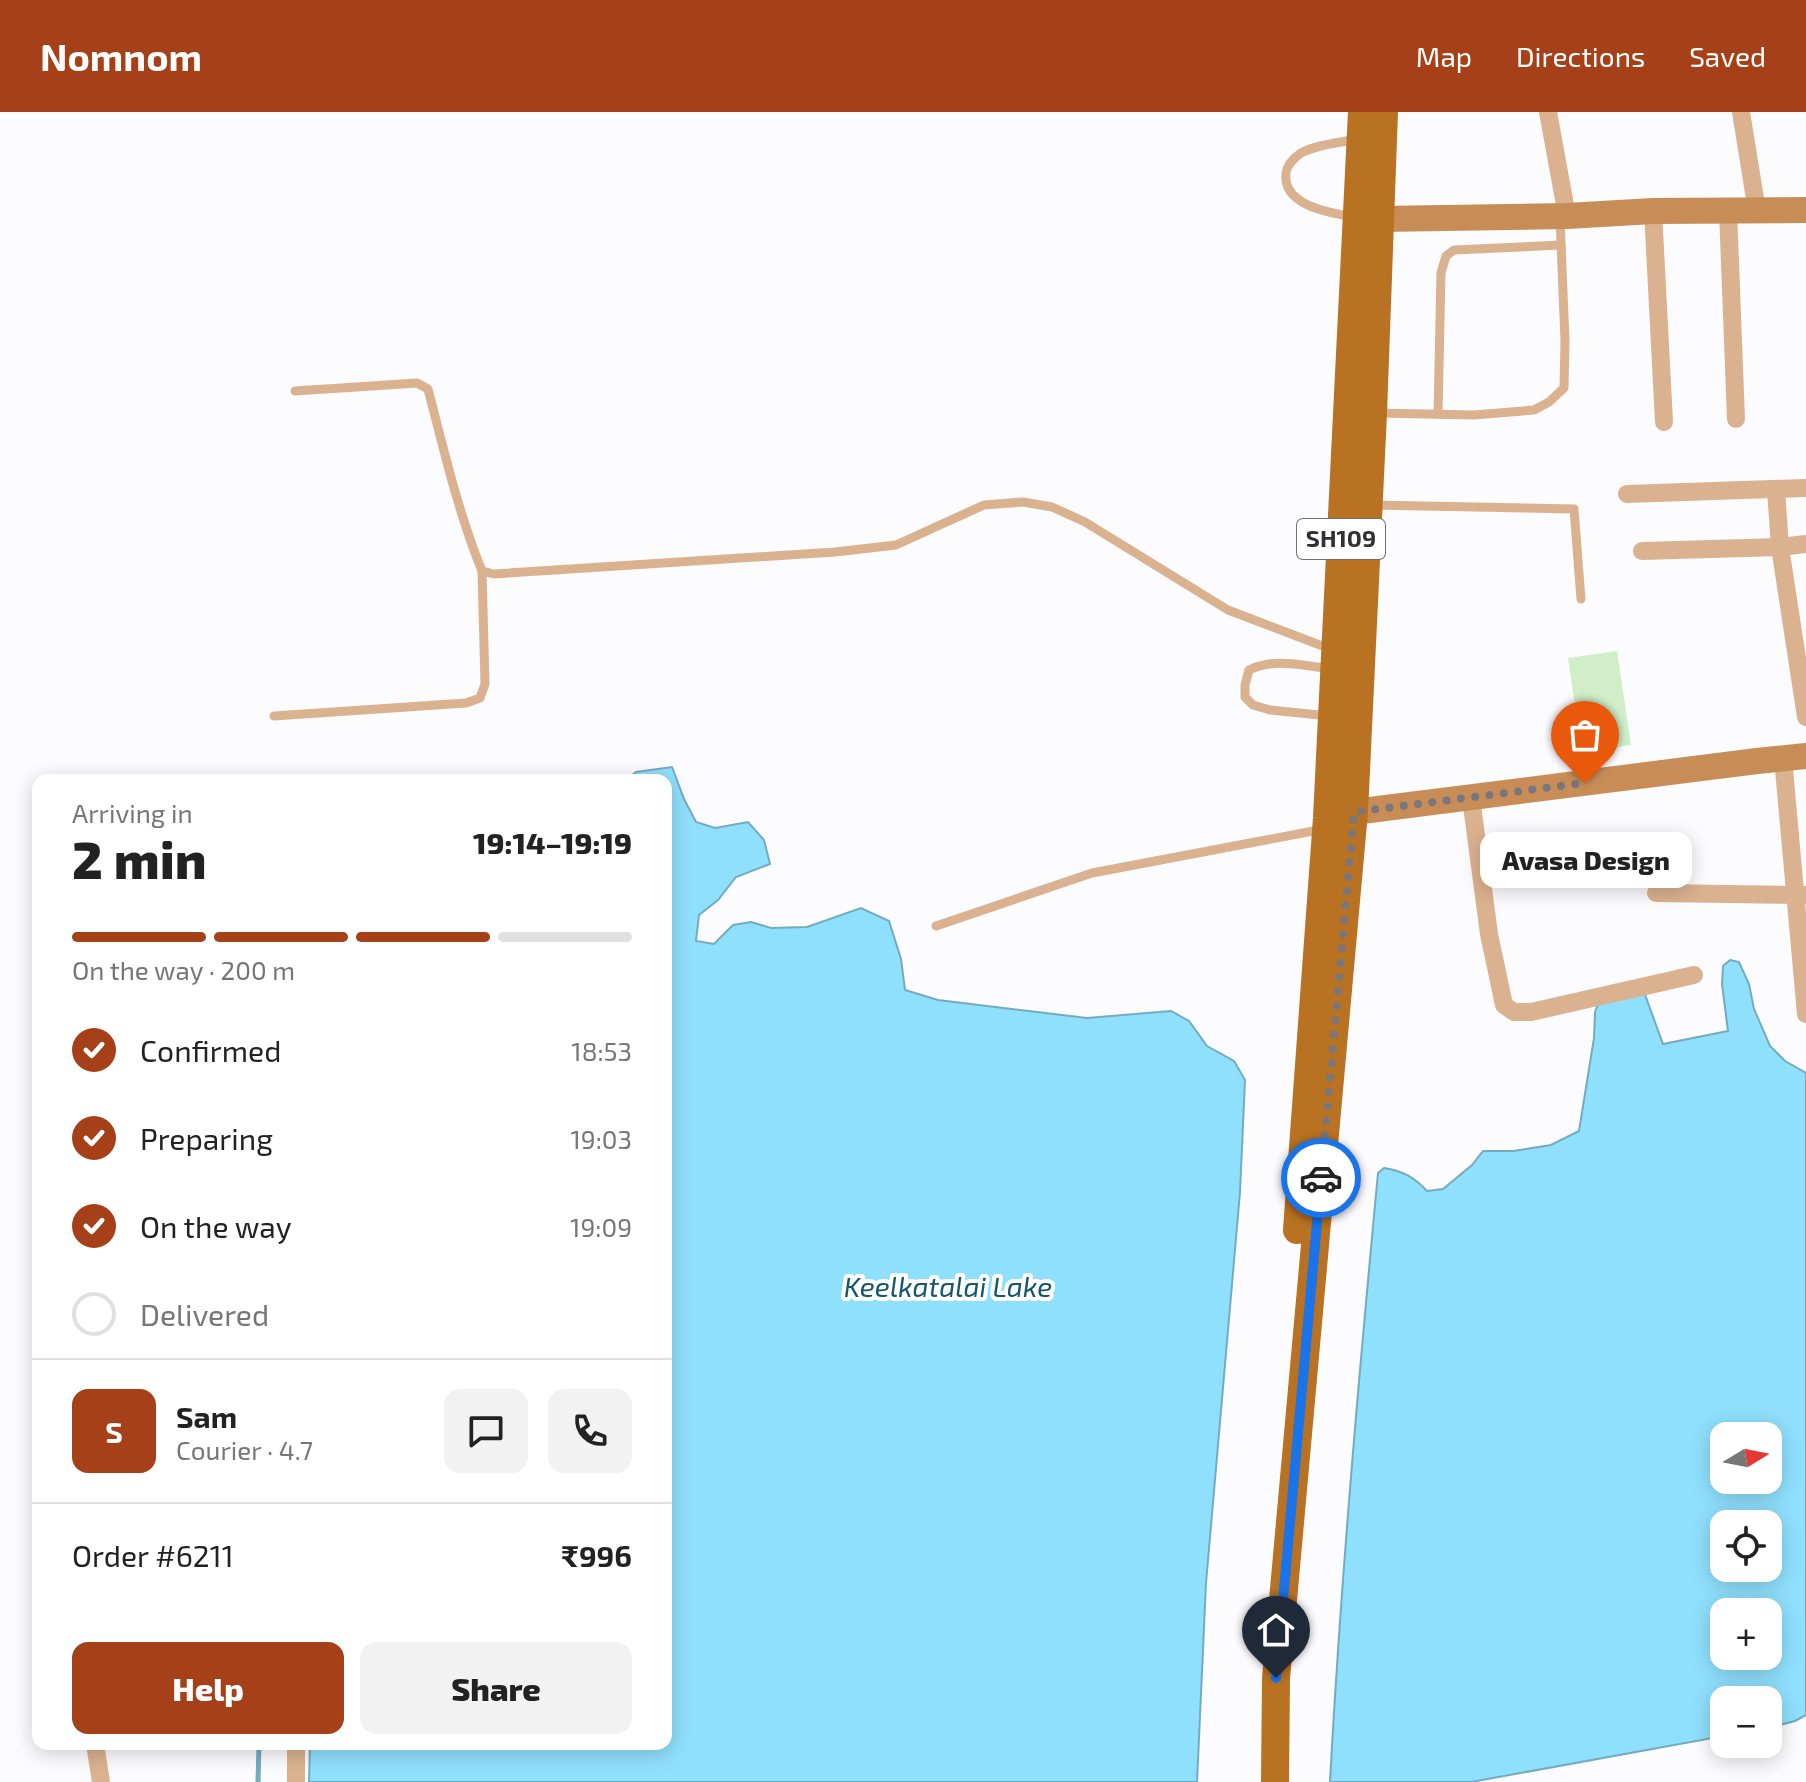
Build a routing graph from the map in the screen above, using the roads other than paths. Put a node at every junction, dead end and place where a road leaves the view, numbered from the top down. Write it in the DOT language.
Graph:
graph roads {
  1 [pos="1384,112"];
  2 [pos="1548,112"];
  3 [pos="1741,112"];
  4 [pos="1362,125"];
  5 [pos="1806,210"];
  6 [pos="1653,211"];
  7 [pos="1728,211"];
  8 [pos="1757,211"];
  9 [pos="1563,216"];
  10 [pos="1368,218"];
  11 [pos="1561,245"];
  12 [pos="295,391"];
  13 [pos="1373,413"];
  14 [pos="1438,414"];
  15 [pos="1736,419"];
  16 [pos="1664,422"];
  17 [pos="1805,488"];
  18 [pos="1776,490"];
  19 [pos="1627,494"];
  20 [pos="1368,505"];
  21 [pos="1806,544"];
  22 [pos="1780,547"];
  23 [pos="1642,551"];
  24 [pos="482,571"];
  25 [pos="1581,599"];
  26 [pos="1335,660"];
  27 [pos="274,716"];
  28 [pos="1332,716"];
  29 [pos="1806,717"];
  30 [pos="1795,757"];
  31 [pos="1471,798"];
  32 [pos="1354,812"];
  33 [pos="1327,828"];
  34 [pos="1656,893"];
  35 [pos="1801,895"];
  36 [pos="936,926"];
  37 [pos="1694,975"];
  38 [pos="1806,1014"];
  39 [pos="96,1750"];
  40 [pos="296,1750"];
  41 [pos="101,1782"];
  42 [pos="296,1782"];
  43 [pos="1260,1782"];
  44 [pos="1275,1782"];
  1 -- 10 [label="main road, SH109"];
  2 -- 9 [label="street"];
  3 -- 8 [label="street"];
  4 -- 10 [label="main road, SH109"];
  4 -- 10 [label="lane"];
  5 -- 8 [label="street"];
  6 -- 7 [label="street"];
  6 -- 9 [label="street"];
  6 -- 16 [label="street"];
  7 -- 8 [label="street"];
  7 -- 15 [label="street"];
  9 -- 10 [label="street"];
  9 -- 11 [label="lane"];
  10 -- 13 [label="main road, SH109"];
  10 -- 26 [label="main road, SH109"];
  11 -- 14 [label="lane"];
  11 -- 14 [label="lane"];
  12 -- 24 [label="lane"];
  13 -- 14 [label="lane"];
  13 -- 20 [label="main road, SH109"];
  17 -- 18 [label="street"];
  18 -- 19 [label="street"];
  18 -- 22 [label="street"];
  20 -- 25 [label="lane"];
  20 -- 32 [label="main road, SH109"];
  21 -- 22 [label="street"];
  22 -- 23 [label="street"];
  22 -- 29 [label="street"];
  24 -- 26 [label="lane"];
  24 -- 27 [label="lane"];
  26 -- 28 [label="main road, SH109"];
  26 -- 28 [label="lane"];
  28 -- 33 [label="main road, SH109"];
  30 -- 31 [label="street"];
  30 -- 35 [label="street"];
  31 -- 32 [label="street"];
  31 -- 37 [label="street"];
  32 -- 44 [label="main road, SH109"];
  33 -- 36 [label="lane"];
  33 -- 43 [label="main road, SH109"];
  34 -- 35 [label="street"];
  35 -- 38 [label="street"];
  39 -- 41 [label="street"];
  40 -- 42 [label="street"];
}
